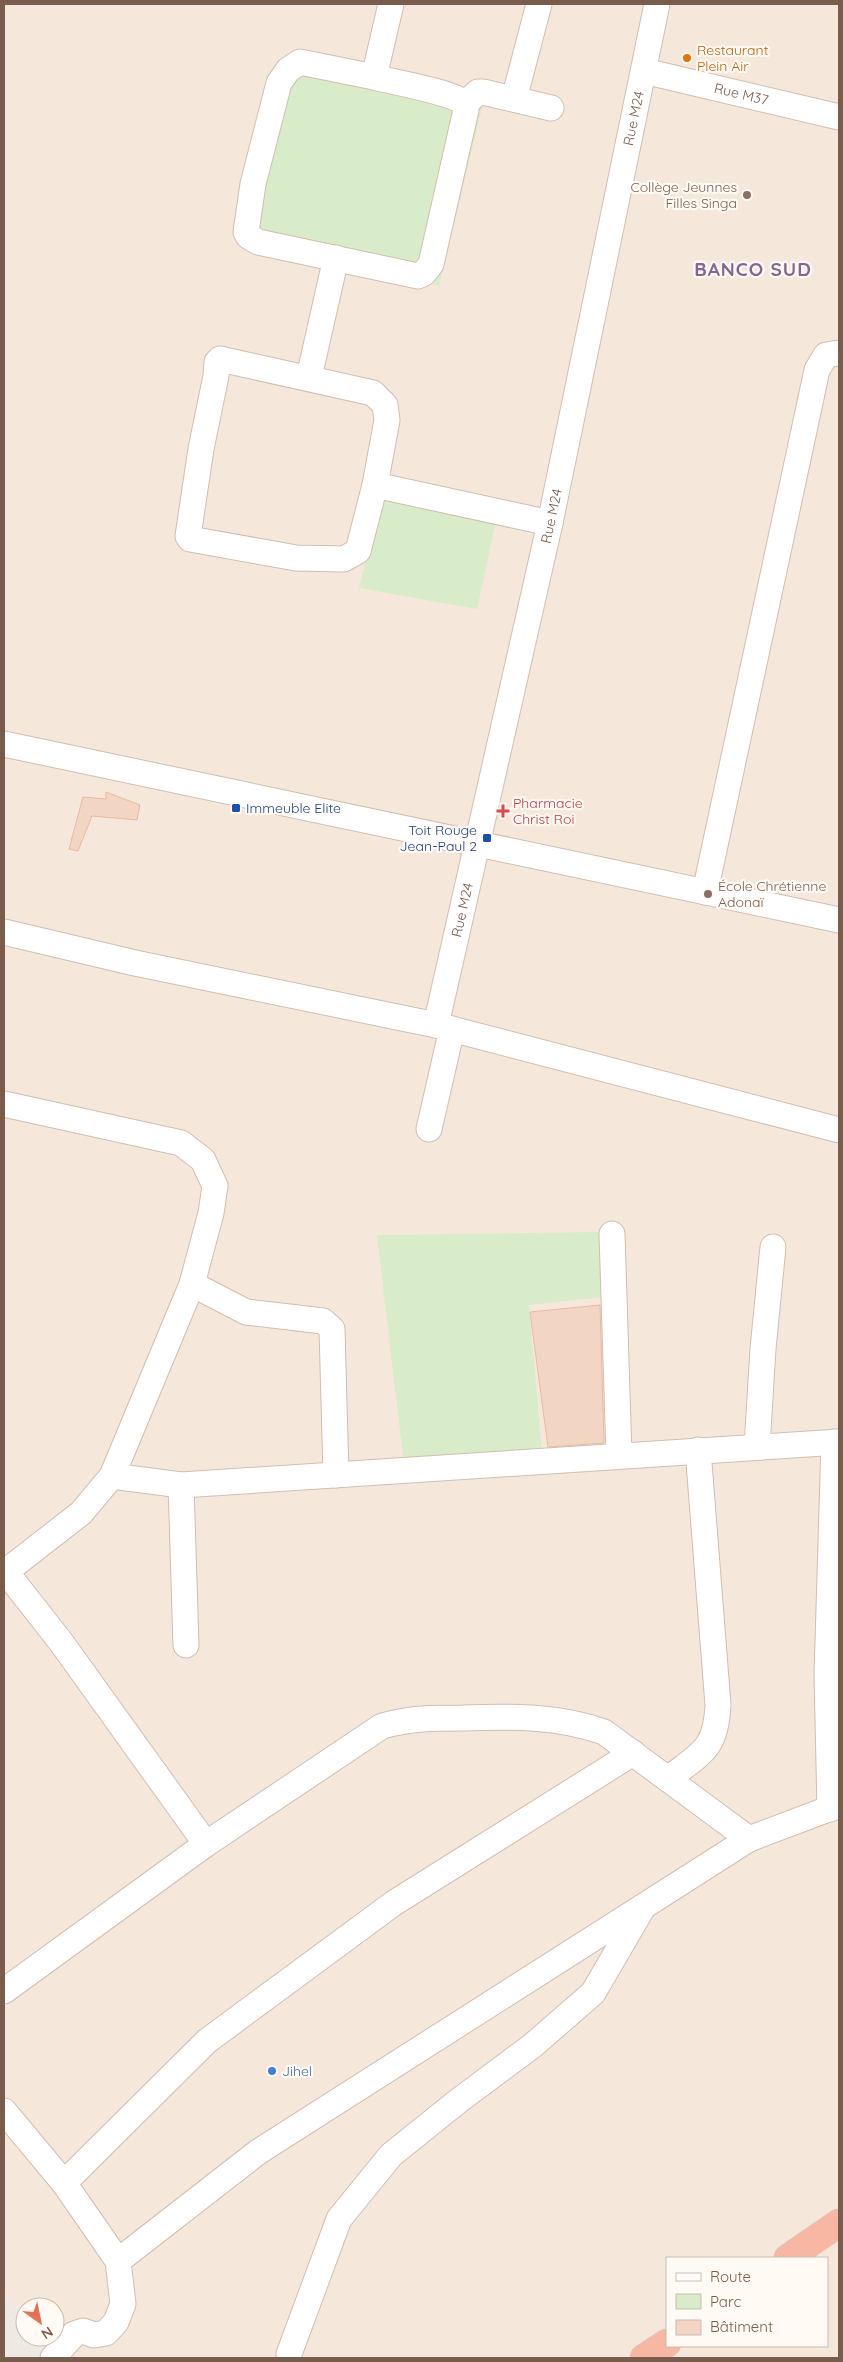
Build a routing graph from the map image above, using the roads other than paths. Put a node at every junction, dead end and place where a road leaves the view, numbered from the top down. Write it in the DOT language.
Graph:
graph roads {
  1 [pos="390,4"];
  2 [pos="539,4"];
  3 [pos="657,4"];
  4 [pos="644,72"];
  5 [pos="374,76"];
  6 [pos="514,100"];
  7 [pos="464,104"];
  8 [pos="551,108"];
  9 [pos="839,117"];
  10 [pos="336,258"];
  11 [pos="839,353"];
  12 [pos="309,377"];
  13 [pos="375,485"];
  14 [pos="550,523"];
  15 [pos="4,744"];
  16 [pos="479,844"];
  17 [pos="705,892"];
  18 [pos="839,920"];
  19 [pos="4,932"];
  20 [pos="444,1027"];
  21 [pos="4,1104"];
  22 [pos="429,1129"];
  23 [pos="839,1130"];
  24 [pos="612,1234"];
  25 [pos="773,1247"];
  26 [pos="192,1284"];
  27 [pos="837,1442"];
  28 [pos="757,1447"];
  29 [pos="698,1450"];
  30 [pos="619,1455"];
  31 [pos="336,1475"];
  32 [pos="112,1476"];
  33 [pos="181,1485"];
  34 [pos="5,1573"];
  35 [pos="186,1645"];
  36 [pos="633,1754"];
  37 [pos="668,1779"];
  38 [pos="835,1807"];
  39 [pos="749,1839"];
  40 [pos="206,1844"];
  41 [pos="645,1905"];
  42 [pos="4,1991"];
  43 [pos="4,2110"];
  44 [pos="64,2183"];
  45 [pos="839,2223"];
  46 [pos="789,2257"];
  47 [pos="118,2261"];
  48 [pos="666,2344"];
  49 [pos="289,2354"];
  50 [pos="53,2358"];
  51 [pos="644,2358"];
  1 -- 5 [label="street"];
  2 -- 6 [label="street"];
  3 -- 4 [label="street, Rue M24"];
  4 -- 9 [label="street, Rue M37"];
  4 -- 14 [label="street, Rue M24"];
  5 -- 7 [label="street"];
  5 -- 10 [label="street"];
  6 -- 7 [label="street"];
  6 -- 8 [label="street"];
  7 -- 10 [label="street"];
  10 -- 12 [label="street"];
  11 -- 17 [label="street"];
  12 -- 13 [label="street"];
  12 -- 13 [label="street"];
  13 -- 14 [label="street"];
  14 -- 16 [label="street, Rue M24"];
  15 -- 16 [label="street"];
  16 -- 17 [label="street"];
  16 -- 20 [label="street, Rue M24"];
  17 -- 18 [label="street"];
  19 -- 20 [label="street"];
  20 -- 22 [label="street, Rue M24"];
  20 -- 23 [label="street"];
  21 -- 26 [label="street"];
  24 -- 30 [label="street"];
  25 -- 28 [label="street"];
  26 -- 31 [label="street"];
  26 -- 32 [label="street"];
  27 -- 28 [label="street"];
  27 -- 38 [label="street"];
  28 -- 29 [label="street"];
  29 -- 30 [label="street"];
  29 -- 37 [label="street"];
  30 -- 31 [label="street"];
  31 -- 33 [label="street"];
  32 -- 33 [label="street"];
  32 -- 34 [label="street"];
  33 -- 35 [label="street"];
  34 -- 40 [label="street"];
  36 -- 37 [label="street"];
  36 -- 40 [label="street"];
  36 -- 44 [label="street"];
  37 -- 39 [label="street"];
  38 -- 39 [label="street"];
  39 -- 41 [label="street"];
  40 -- 42 [label="street"];
  41 -- 47 [label="street"];
  41 -- 49 [label="street"];
  43 -- 44 [label="street"];
  44 -- 47 [label="street"];
  45 -- 46 [label="highway"];
  47 -- 50 [label="street"];
  48 -- 51 [label="highway"];
}
